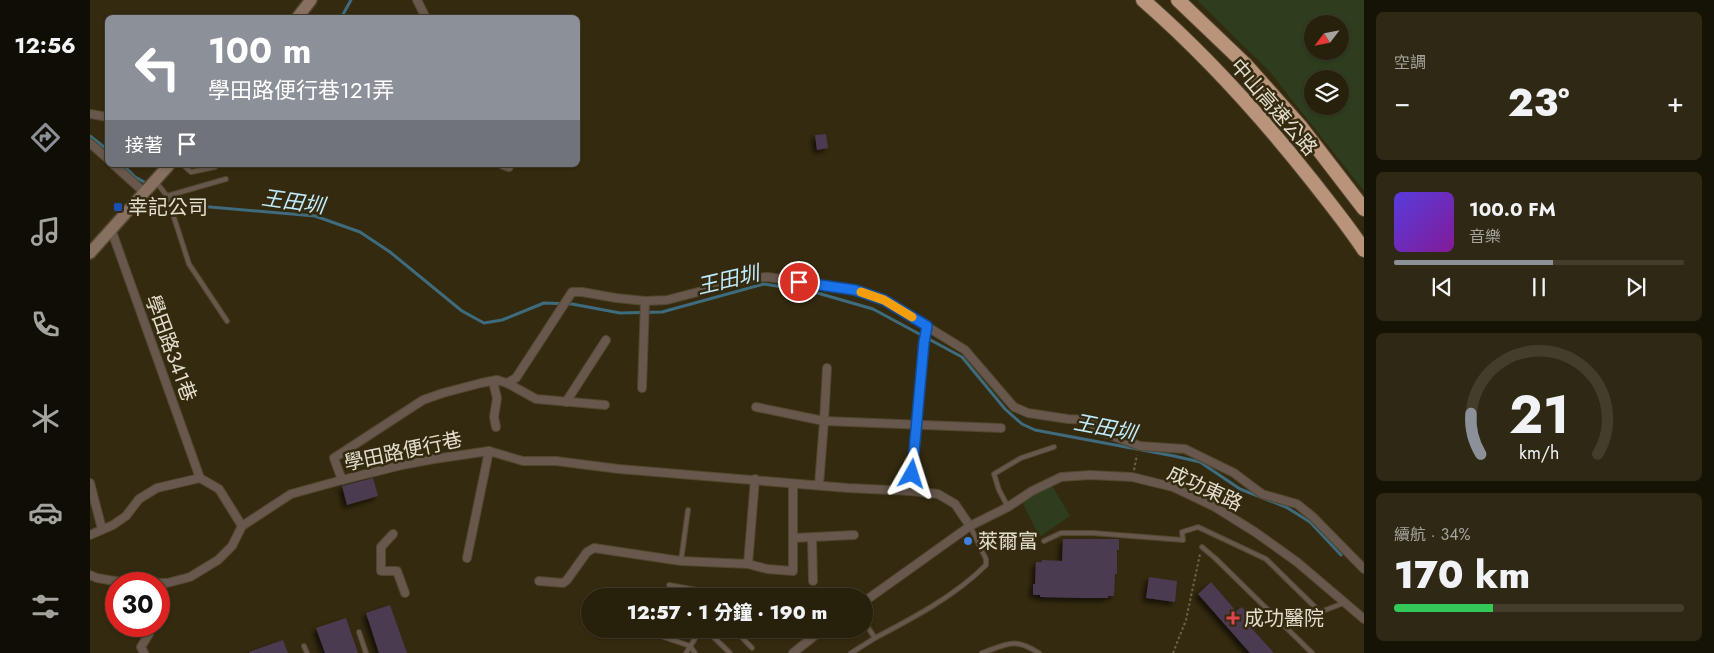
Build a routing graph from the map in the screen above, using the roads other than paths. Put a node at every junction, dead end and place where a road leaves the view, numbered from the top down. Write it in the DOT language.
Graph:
graph roads {
  1 [pos="417,0"];
  2 [pos="1143,0"];
  3 [pos="1178,0"];
  4 [pos="306,2"];
  5 [pos="299,15"];
  6 [pos="424,15"];
  7 [pos="90,114"];
  8 [pos="105,116"];
  9 [pos="90,143"];
  10 [pos="105,156"];
  11 [pos="116,167"];
  12 [pos="168,167"];
  13 [pos="185,167"];
  14 [pos="215,167"];
  15 [pos="226,179"];
  16 [pos="156,181"];
  17 [pos="144,193"];
  18 [pos="167,196"];
  19 [pos="1364,209"];
  20 [pos="111,229"];
  21 [pos="1364,250"];
  22 [pos="90,252"];
  23 [pos="645,301"];
  24 [pos="227,321"];
  25 [pos="927,326"];
  26 [pos="606,340"];
  27 [pos="827,368"];
  28 [pos="497,380"];
  29 [pos="507,383"];
  30 [pos="642,388"];
  31 [pos="566,402"];
  32 [pos="605,405"];
  33 [pos="756,407"];
  34 [pos="824,421"];
  35 [pos="917,424"];
  36 [pos="496,427"];
  37 [pos="1002,428"];
  38 [pos="1054,447"];
  39 [pos="489,451"];
  40 [pos="200,478"];
  41 [pos="342,480"];
  42 [pos="756,480"];
  43 [pos="90,483"];
  44 [pos="793,484"];
  45 [pos="819,485"];
  46 [pos="911,491"];
  47 [pos="1008,507"];
  48 [pos="688,510"];
  49 [pos="242,526"];
  50 [pos="970,526"];
  51 [pos="102,529"];
  52 [pos="393,534"];
  53 [pos="854,534"];
  54 [pos="90,535"];
  55 [pos="793,538"];
  56 [pos="812,538"];
  57 [pos="1044,541"];
  58 [pos="1202,546"];
  59 [pos="467,558"];
  60 [pos="681,561"];
  61 [pos="748,564"];
  62 [pos="1364,569"];
  63 [pos="90,575"];
  64 [pos="105,579"];
  65 [pos="538,581"];
  66 [pos="813,581"];
  67 [pos="170,582"];
  68 [pos="669,585"];
  69 [pos="686,588"];
  70 [pos="405,593"];
  71 [pos="873,595"];
  72 [pos="1344,603"];
  73 [pos="1364,619"];
  74 [pos="359,632"];
  75 [pos="873,635"];
  76 [pos="147,637"];
  77 [pos="667,638"];
  78 [pos="695,638"];
  79 [pos="714,638"];
  80 [pos="743,638"];
  81 [pos="812,638"];
  82 [pos="875,638"];
  83 [pos="304,646"];
  84 [pos="690,646"];
  85 [pos="752,648"];
  86 [pos="144,653"];
  87 [pos="306,653"];
  88 [pos="366,653"];
  89 [pos="686,653"];
  90 [pos="695,653"];
  91 [pos="730,653"];
  92 [pos="793,653"];
  93 [pos="851,653"];
  94 [pos="982,653"];
  95 [pos="1039,653"];
  96 [pos="1312,653"];
  1 -- 6 [label="street"];
  2 -- 21 [label="highway, 中山高速公路"];
  3 -- 19 [label="highway, 中山高速公路"];
  4 -- 5 [label="main road"];
  7 -- 8 [label="street"];
  9 -- 10 [label="street"];
  11 -- 17 [label="street"];
  12 -- 16 [label="main road"];
  13 -- 14 [label="lane"];
  15 -- 18 [label="lane"];
  16 -- 17 [label="main road"];
  16 -- 18 [label="lane"];
  17 -- 20 [label="main road"];
  18 -- 24 [label="lane"];
  20 -- 22 [label="main road"];
  20 -- 40 [label="street, 學田路341巷"];
  23 -- 25 [label="street"];
  23 -- 29 [label="street"];
  23 -- 30 [label="street"];
  25 -- 35 [label="street"];
  25 -- 62 [label="street"];
  26 -- 31 [label="street"];
  27 -- 34 [label="street"];
  28 -- 29 [label="street"];
  28 -- 36 [label="street"];
  28 -- 41 [label="street"];
  29 -- 31 [label="street"];
  31 -- 32 [label="street"];
  33 -- 34 [label="street"];
  34 -- 35 [label="street"];
  34 -- 45 [label="street"];
  35 -- 37 [label="street"];
  35 -- 46 [label="street"];
  38 -- 47 [label="lane"];
  39 -- 41 [label="street, 學田路便行巷"];
  39 -- 42 [label="street, 學田路便行巷"];
  39 -- 59 [label="street"];
  40 -- 49 [label="street"];
  40 -- 51 [label="street"];
  41 -- 49 [label="street, 學田路便行巷"];
  42 -- 44 [label="street, 學田路便行巷"];
  42 -- 61 [label="street"];
  43 -- 51 [label="street"];
  44 -- 45 [label="street, 學田路便行巷"];
  44 -- 55 [label="street"];
  45 -- 46 [label="street, 學田路便行巷"];
  46 -- 50 [label="street, 學田路便行巷"];
  47 -- 50 [label="street, 成功東路"];
  47 -- 72 [label="street, 成功東路"];
  48 -- 60 [label="lane"];
  49 -- 67 [label="street, 學田路便行巷"];
  50 -- 71 [label="street, 成功東路"];
  50 -- 82 [label="lane"];
  51 -- 54 [label="street"];
  52 -- 70 [label="street"];
  53 -- 56 [label="street"];
  55 -- 56 [label="street"];
  55 -- 61 [label="street"];
  56 -- 66 [label="street"];
  57 -- 72 [label="lane"];
  58 -- 96 [label="lane"];
  60 -- 61 [label="street"];
  60 -- 65 [label="street"];
  63 -- 64 [label="street, 學田路便行巷"];
  68 -- 69 [label="lane"];
  72 -- 73 [label="street, 成功東路"];
  74 -- 88 [label="lane"];
  75 -- 82 [label="lane"];
  76 -- 86 [label="street"];
  77 -- 84 [label="lane"];
  78 -- 84 [label="lane"];
  79 -- 91 [label="lane"];
  80 -- 85 [label="lane"];
  81 -- 92 [label="street"];
  82 -- 93 [label="lane"];
  83 -- 87 [label="lane"];
  84 -- 89 [label="lane"];
  84 -- 90 [label="lane"];
  94 -- 95 [label="lane"];
}
